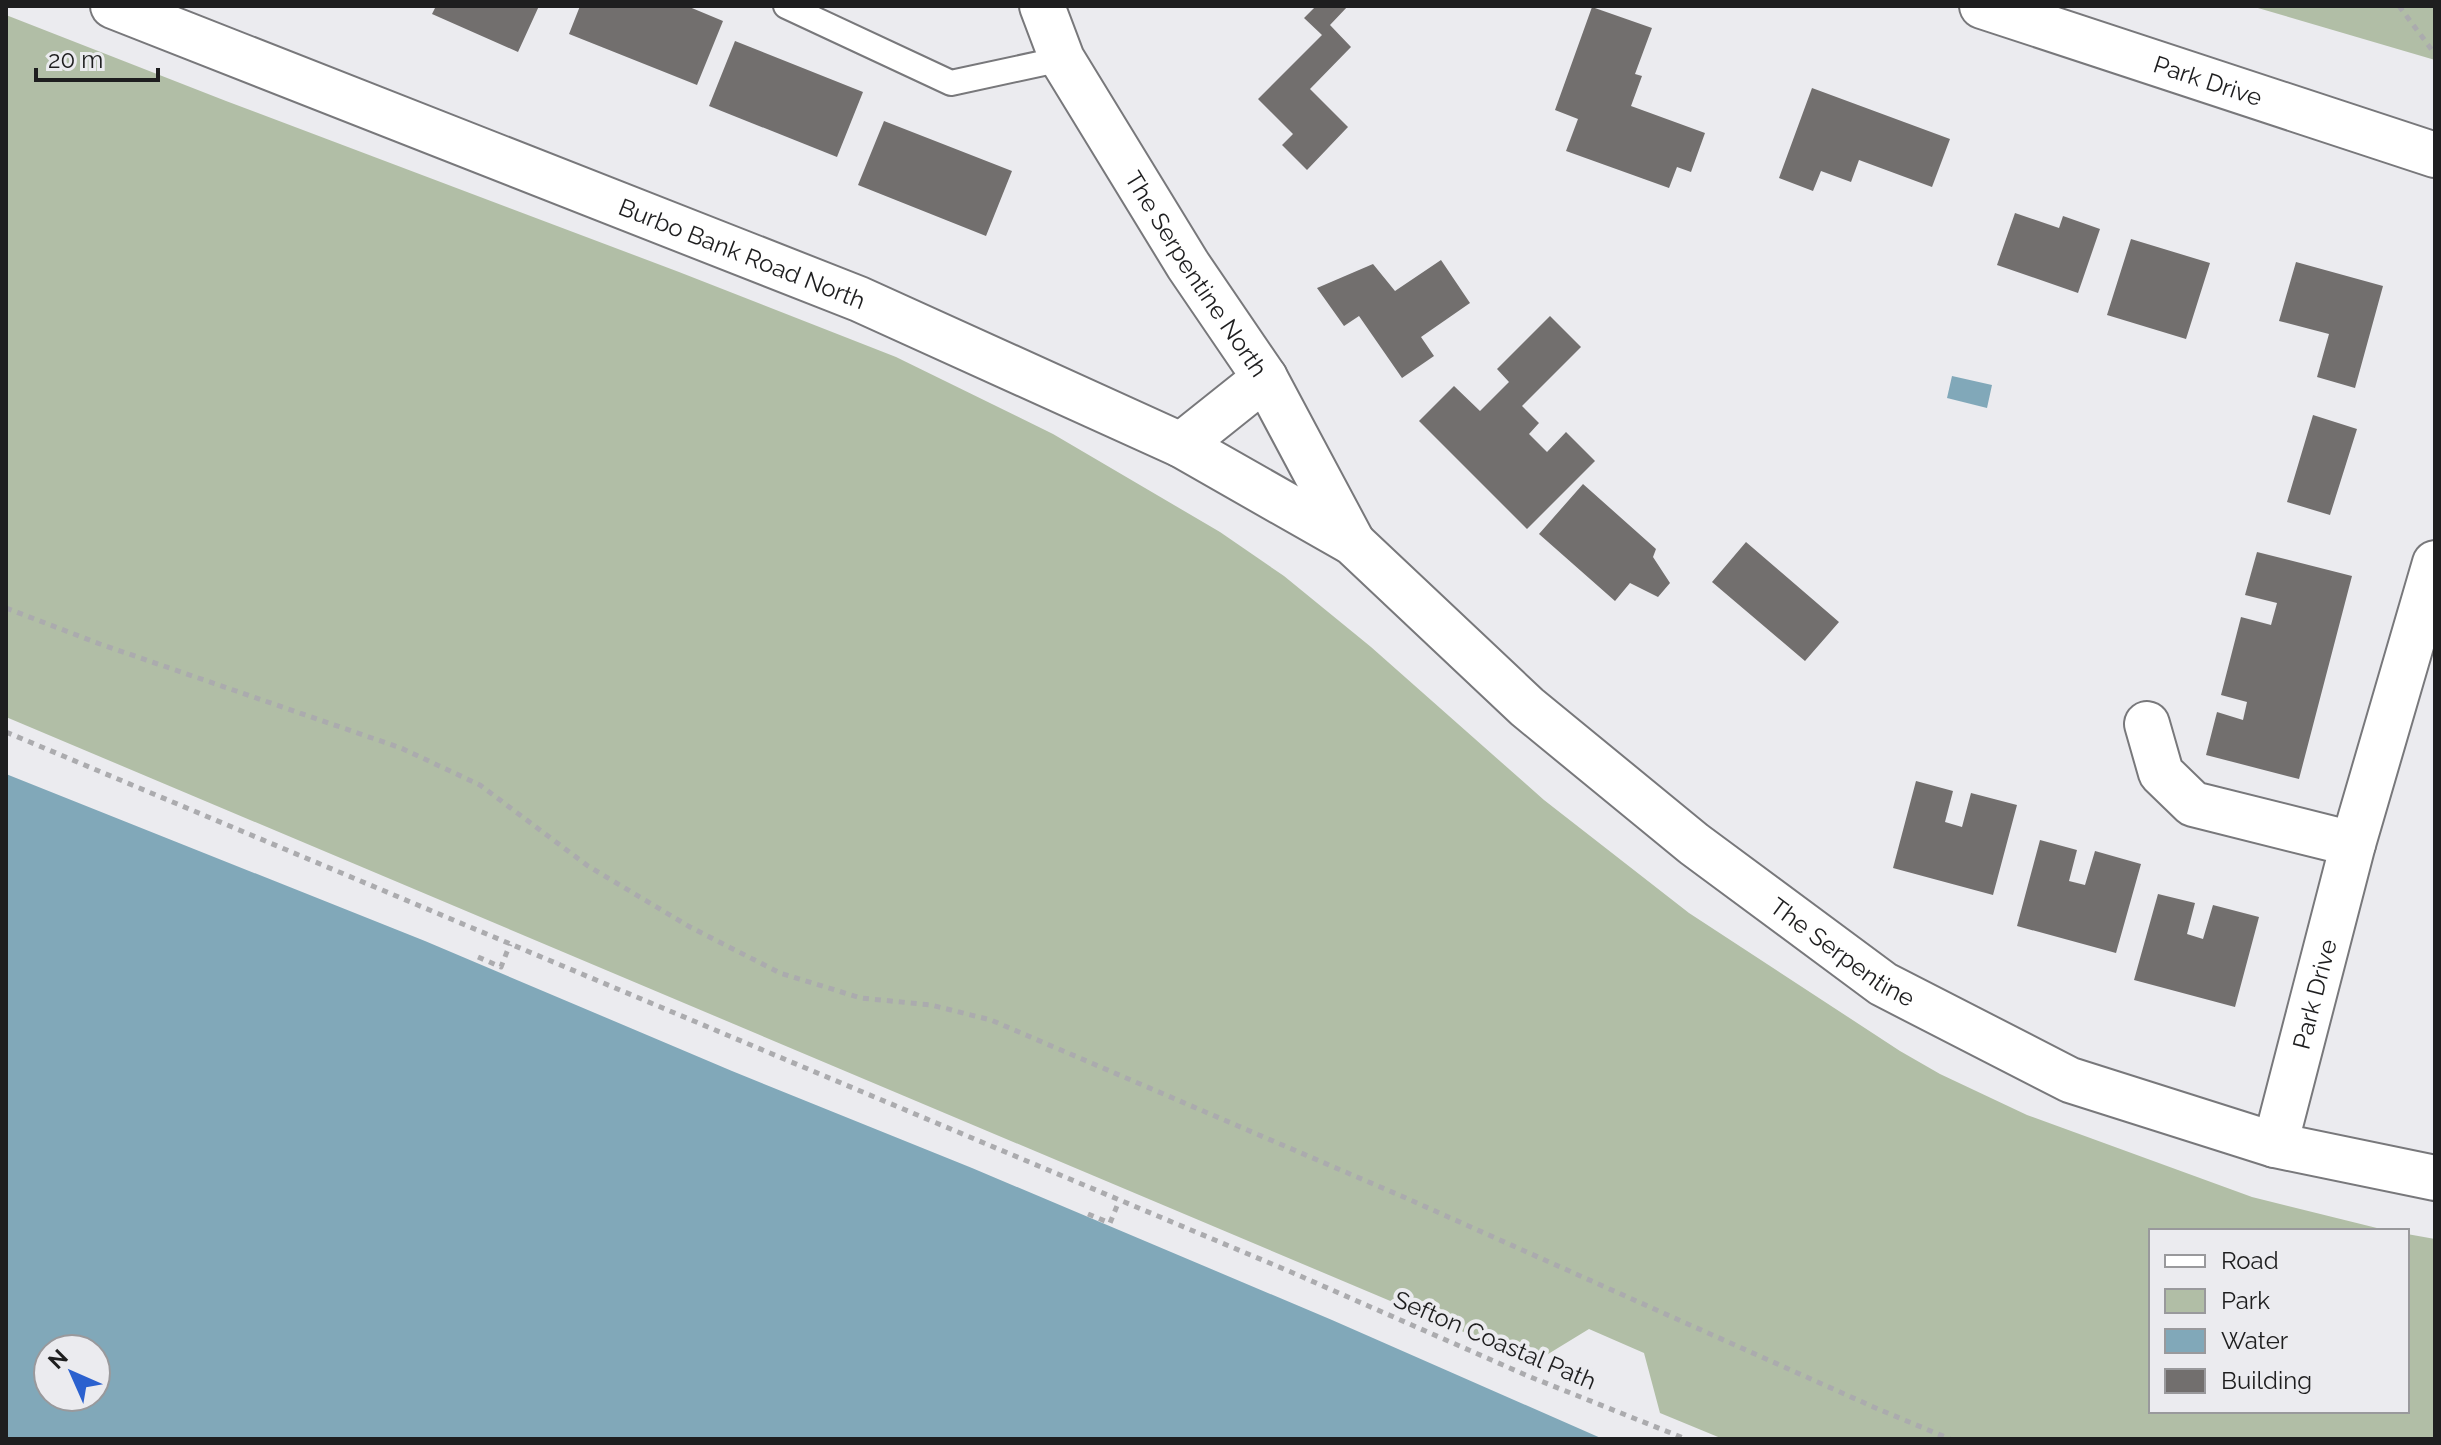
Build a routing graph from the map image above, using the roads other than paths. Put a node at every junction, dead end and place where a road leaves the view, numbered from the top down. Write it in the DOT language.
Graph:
graph roads {
  1 [pos="113,6"];
  2 [pos="786,6"];
  3 [pos="1042,6"];
  4 [pos="1982,6"];
  5 [pos="1062,59"];
  6 [pos="2435,155"];
  7 [pos="1265,378"];
  8 [pos="1181,445"];
  9 [pos="1353,543"];
  10 [pos="2435,563"];
  11 [pos="2147,724"];
  12 [pos="2353,844"];
  13 [pos="2275,1145"];
  14 [pos="2435,1178"];
  1 -- 8 [label="street, Burbo Bank Road North"];
  2 -- 5 [label="lane"];
  3 -- 5 [label="street, The Serpentine North"];
  4 -- 6 [label="street, Park Drive"];
  5 -- 7 [label="street, The Serpentine North"];
  7 -- 8 [label="street"];
  7 -- 9 [label="street, The Serpentine North"];
  8 -- 9 [label="street, Burbo Bank Road North"];
  9 -- 13 [label="street, The Serpentine"];
  10 -- 12 [label="street, Park Drive"];
  11 -- 12 [label="street"];
  12 -- 13 [label="street, Park Drive"];
  13 -- 14 [label="street, The Serpentine"];
}
